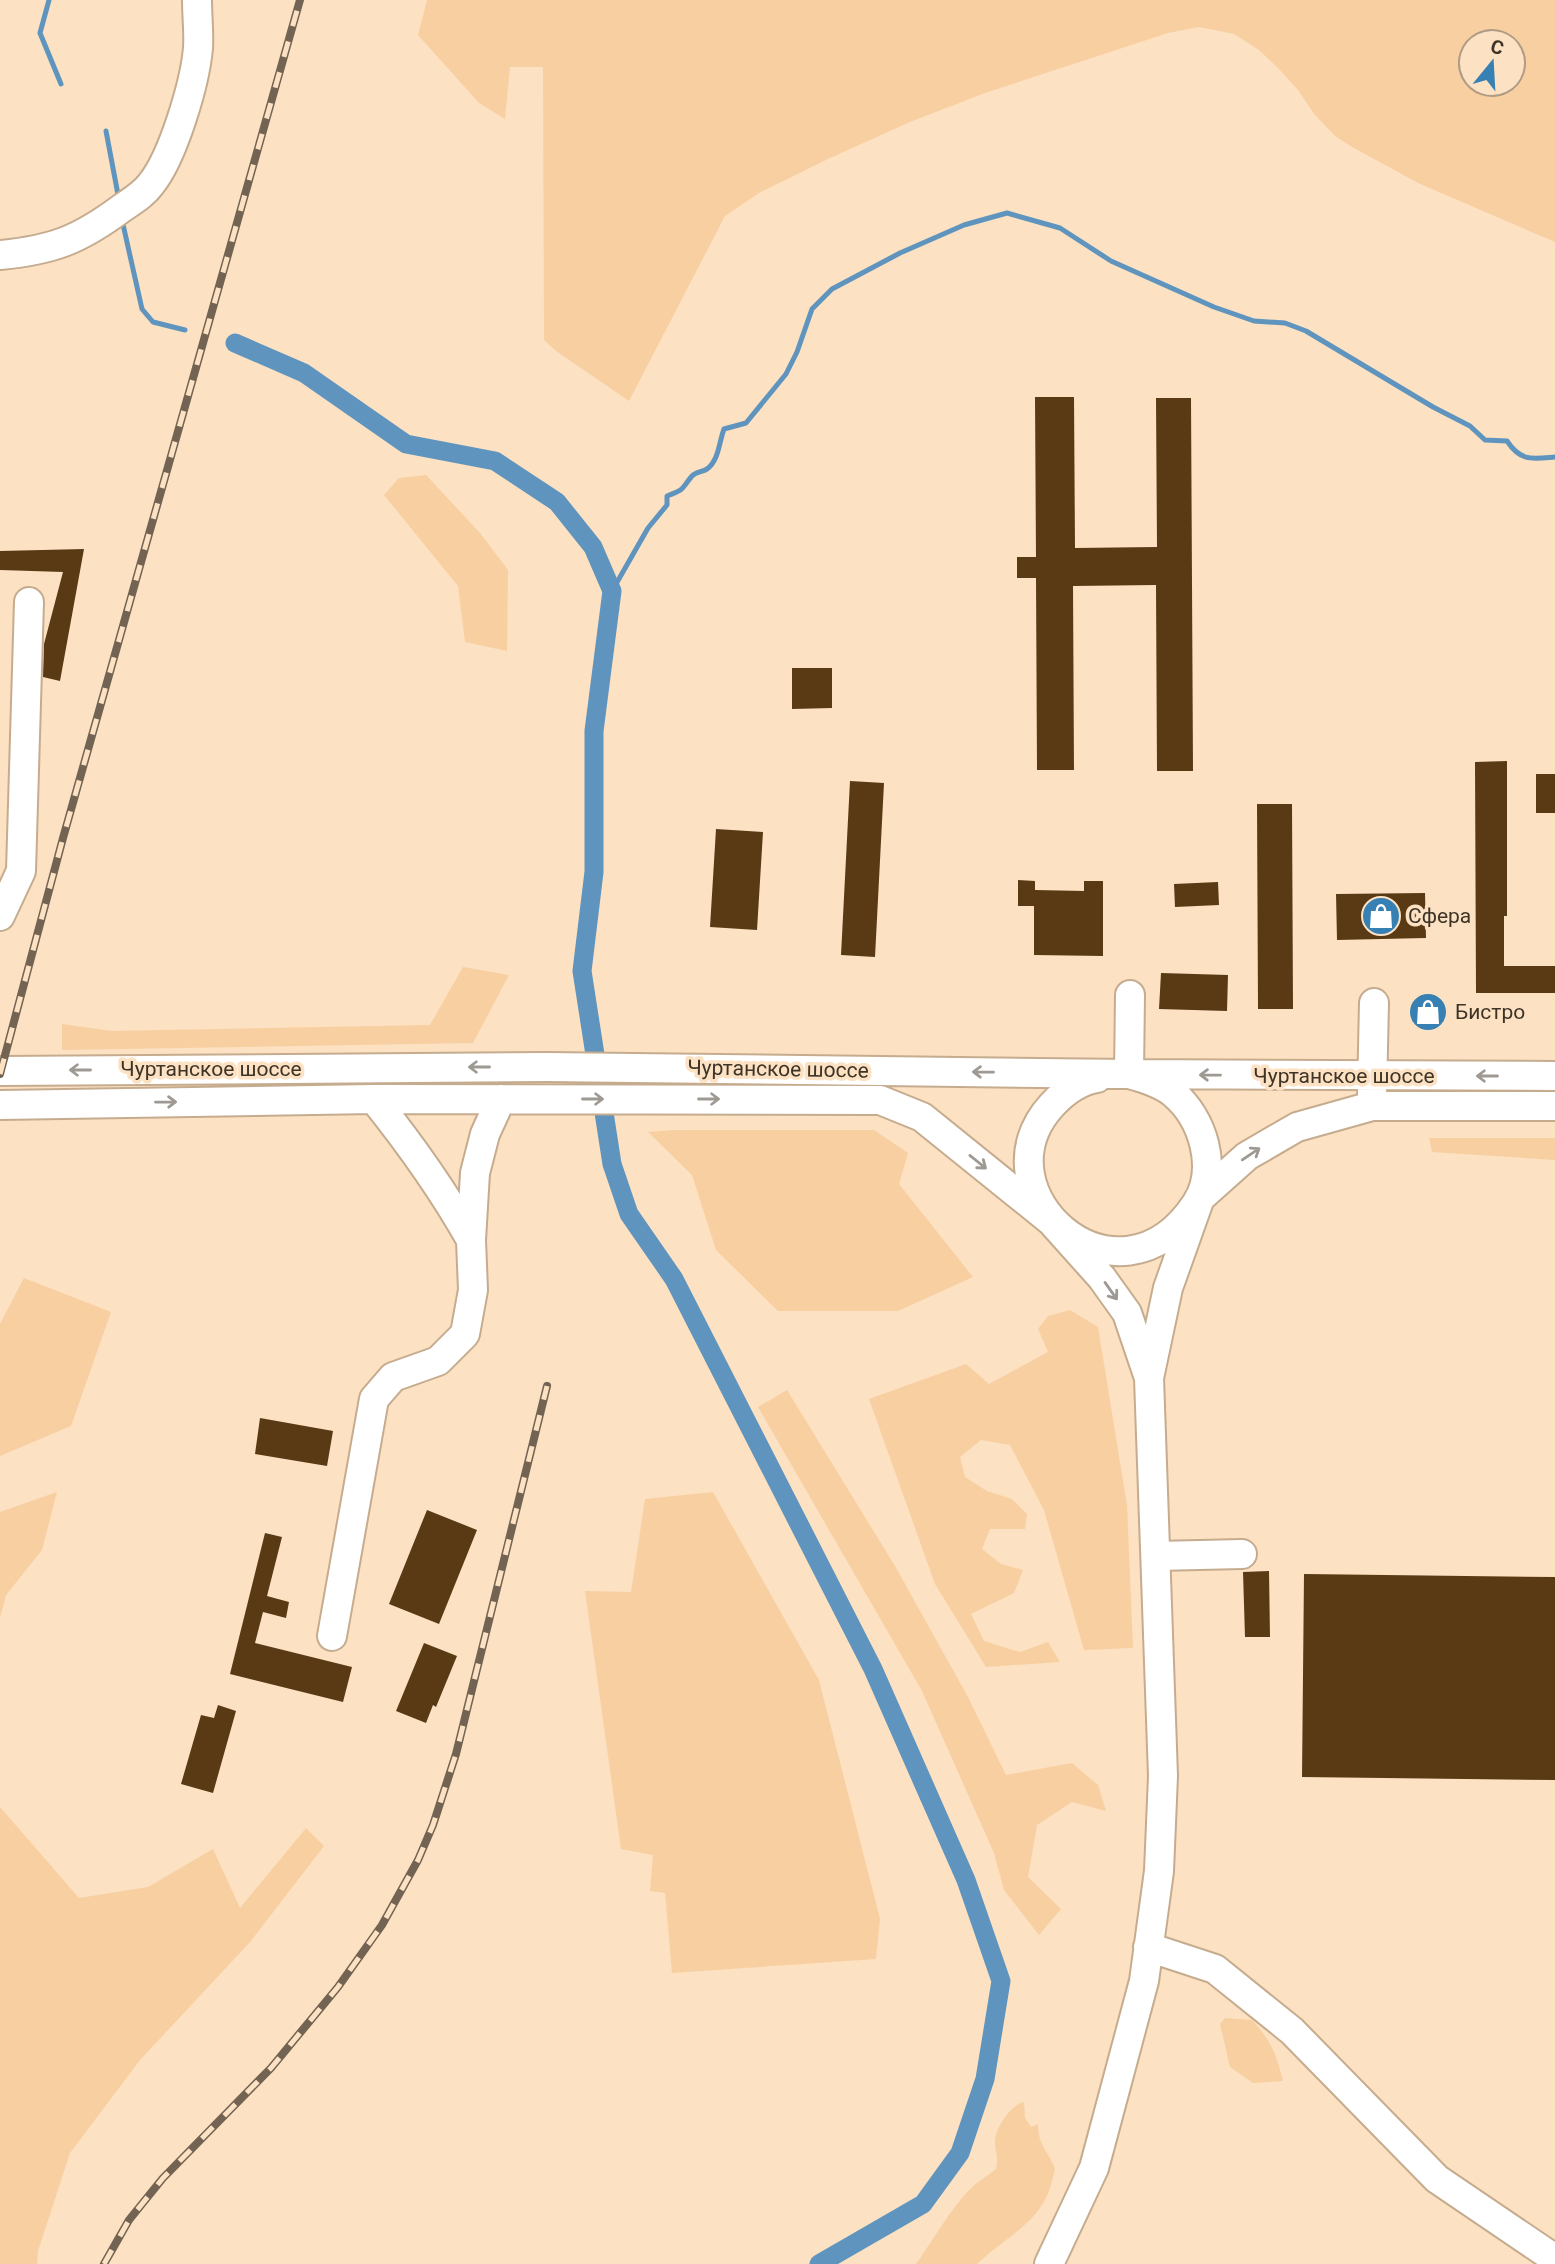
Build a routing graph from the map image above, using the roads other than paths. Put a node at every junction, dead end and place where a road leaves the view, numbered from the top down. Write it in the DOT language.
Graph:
graph roads {
  1 [pos="197,0"];
  2 [pos="0,255"];
  3 [pos="29,603"];
  4 [pos="0,916"];
  5 [pos="1130,995"];
  6 [pos="1374,1003"];
  7 [pos="0,1071"];
  8 [pos="1123,1074"];
  9 [pos="1372,1076"];
  10 [pos="1555,1076"];
  11 [pos="374,1099"];
  12 [pos="501,1099"];
  13 [pos="0,1105"];
  14 [pos="1372,1106"];
  15 [pos="1555,1106"];
  16 [pos="1200,1198"];
  17 [pos="1051,1221"];
  18 [pos="471,1240"];
  19 [pos="1149,1378"];
  20 [pos="1242,1554"];
  21 [pos="1157,1556"];
  22 [pos="332,1636"];
  23 [pos="1148,1947"];
  24 [pos="1555,2259"];
  25 [pos="1050,2263"];
  1 -- 2 [label="street"];
  3 -- 4 [label="street"];
  5 -- 8 [label="street"];
  6 -- 9 [label="street"];
  8 -- 7 [label="street, Чуртанское шоссе, one-way"];
  9 -- 8 [label="street, Чуртанское шоссе, one-way"];
  8 -- 16 [label="street"];
  8 -- 17 [label="street"];
  10 -- 9 [label="street, Чуртанское шоссе, one-way"];
  9 -- 14 [label="street"];
  11 -- 12 [label="street, Чуртанское шоссе"];
  13 -- 11 [label="street, Чуртанское шоссе, one-way"];
  11 -- 18 [label="street"];
  12 -- 17 [label="street, Чуртанское шоссе, one-way"];
  12 -- 18 [label="street"];
  14 -- 15 [label="street, Чуртанское шоссе"];
  16 -- 14 [label="street, Чуртанское шоссе, one-way"];
  16 -- 17 [label="street"];
  16 -- 19 [label="street"];
  17 -- 19 [label="street, Чуртанское шоссе, one-way"];
  18 -- 22 [label="street"];
  19 -- 21 [label="street"];
  20 -- 21 [label="street"];
  21 -- 23 [label="street"];
  23 -- 24 [label="street"];
  23 -- 25 [label="street"];
}
